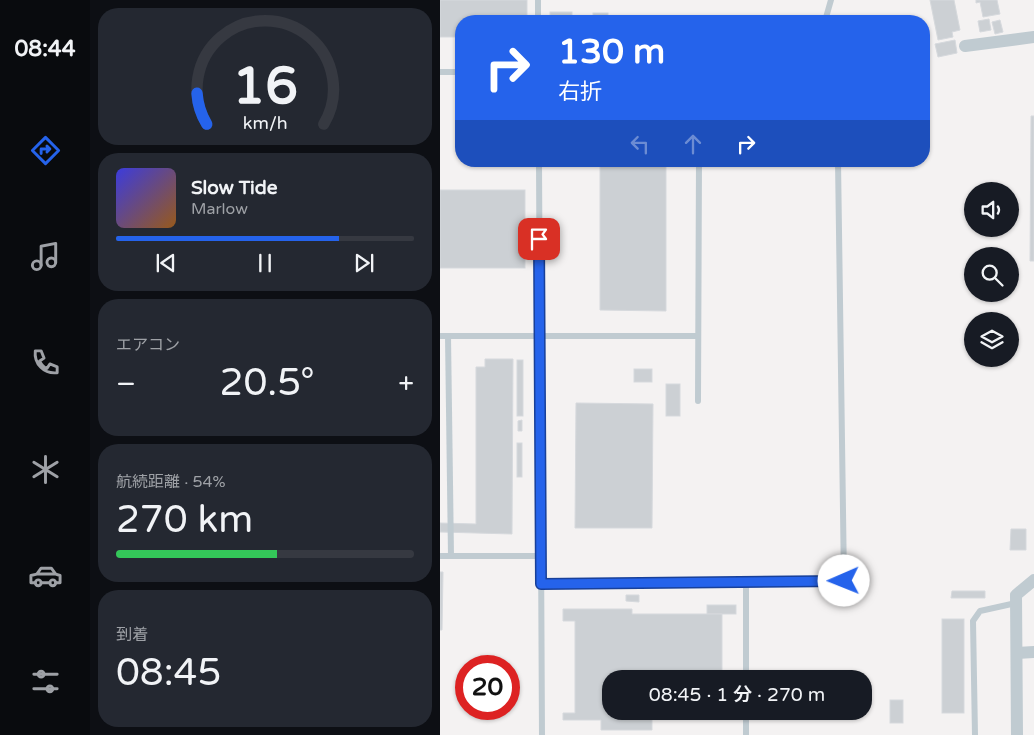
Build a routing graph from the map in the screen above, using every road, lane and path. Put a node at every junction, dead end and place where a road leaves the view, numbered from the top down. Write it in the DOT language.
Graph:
graph roads {
  1 [pos="538,0"];
  2 [pos="831,0"];
  3 [pos="538,15"];
  4 [pos="827,15"];
  5 [pos="1034,37"];
  6 [pos="965,46"];
  7 [pos="440,72"];
  8 [pos="455,72"];
  9 [pos="539,167"];
  10 [pos="699,167"];
  11 [pos="838,167"];
  12 [pos="440,336"];
  13 [pos="448,336"];
  14 [pos="540,336"];
  15 [pos="698,336"];
  16 [pos="698,401"];
  17 [pos="440,556"];
  18 [pos="451,556"];
  19 [pos="541,556"];
  20 [pos="1034,580"];
  21 [pos="746,582"];
  22 [pos="541,584"];
  23 [pos="1016,603"];
  24 [pos="1034,652"];
  25 [pos="1016,653"];
  26 [pos="746,670"];
  27 [pos="746,720"];
  28 [pos="542,735"];
  29 [pos="746,735"];
  30 [pos="975,735"];
  31 [pos="1017,735"];
  1 -- 3 [label="lane"];
  2 -- 4 [label="lane"];
  5 -- 6 [label="street"];
  7 -- 8 [label="lane"];
  9 -- 14 [label="lane"];
  10 -- 15 [label="lane"];
  11 -- 21 [label="lane"];
  12 -- 13 [label="lane"];
  13 -- 14 [label="lane"];
  13 -- 18 [label="lane"];
  14 -- 15 [label="lane"];
  14 -- 19 [label="lane"];
  15 -- 16 [label="lane"];
  17 -- 18 [label="lane"];
  18 -- 19 [label="lane"];
  19 -- 22 [label="lane"];
  20 -- 23 [label="street"];
  21 -- 22 [label="lane"];
  21 -- 26 [label="lane"];
  22 -- 28 [label="lane"];
  23 -- 25 [label="street"];
  23 -- 30 [label="lane"];
  24 -- 25 [label="street"];
  25 -- 31 [label="street"];
  27 -- 29 [label="lane"];
}
